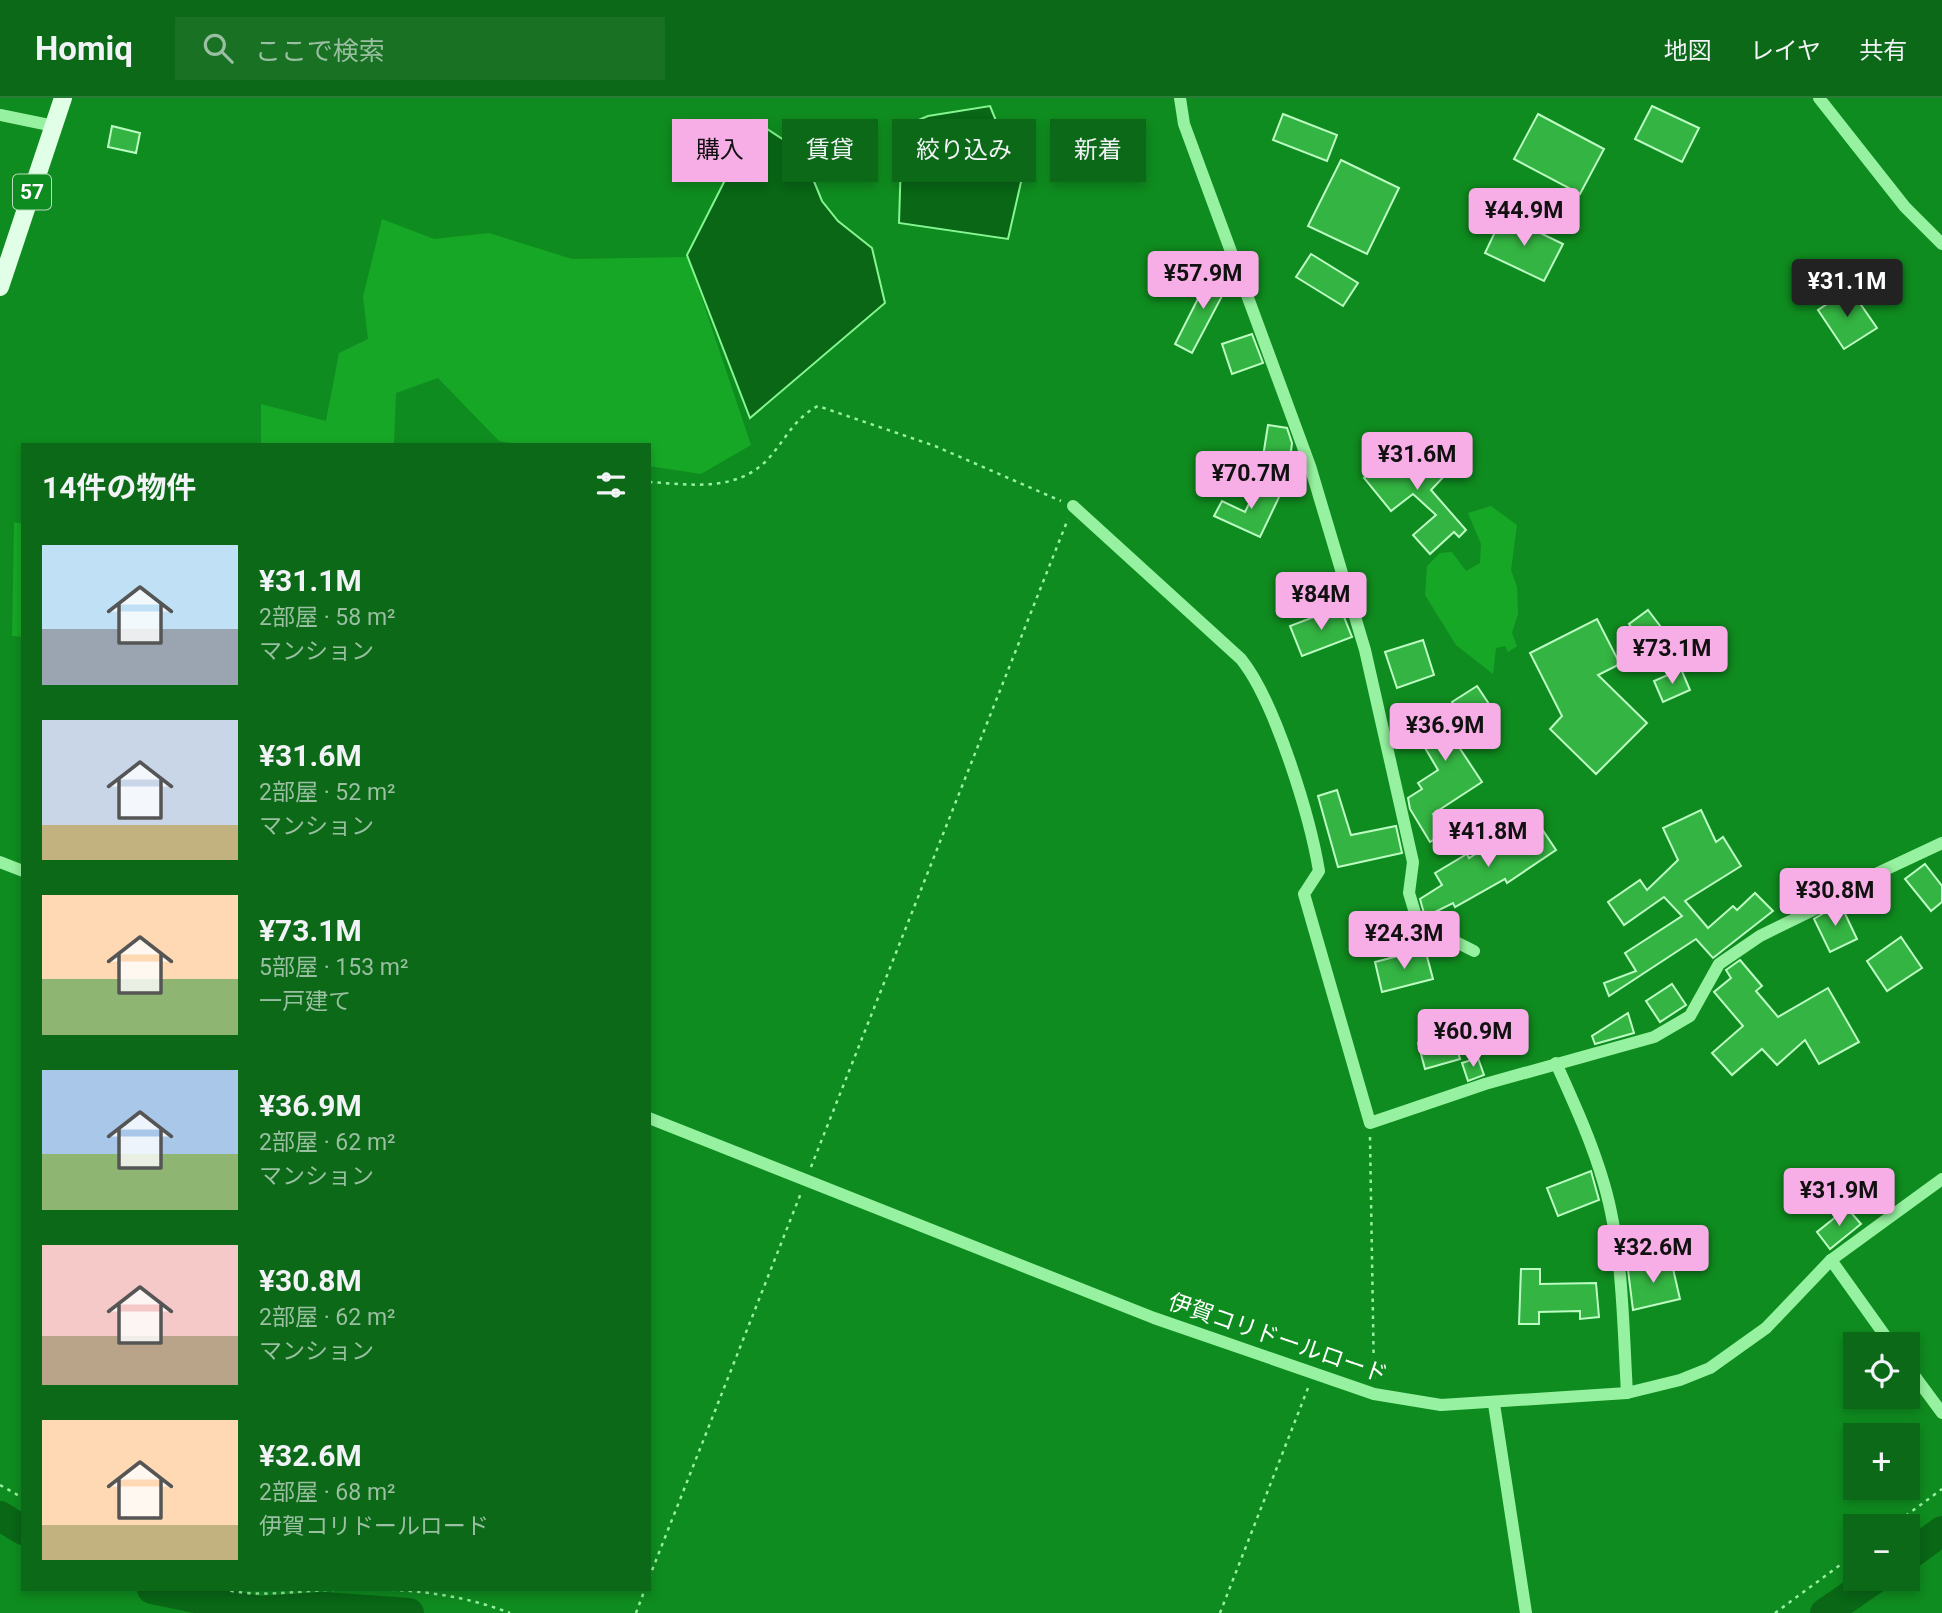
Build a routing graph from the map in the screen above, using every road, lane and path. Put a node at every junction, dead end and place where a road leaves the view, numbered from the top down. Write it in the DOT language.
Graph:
graph roads {
  1 [pos="64,98"];
  2 [pos="1180,98"];
  3 [pos="1819,98"];
  4 [pos="0,115"];
  5 [pos="54,126"];
  6 [pos="1942,244"];
  7 [pos="0,287"];
  8 [pos="651,482"];
  9 [pos="1073,506"];
  10 [pos="1942,844"];
  11 [pos="0,862"];
  12 [pos="21,870"];
  13 [pos="1474,951"];
  14 [pos="1556,1063"];
  15 [pos="651,1119"];
  16 [pos="1370,1124"];
  17 [pos="1942,1179"];
  18 [pos="806,1181"];
  19 [pos="1831,1259"];
  20 [pos="1883,1332"];
  21 [pos="1313,1375"];
  22 [pos="1920,1383"];
  23 [pos="1627,1393"];
  24 [pos="1374,1394"];
  25 [pos="1494,1404"];
  26 [pos="1942,1413"];
  27 [pos="0,1485"];
  28 [pos="1942,1489"];
  29 [pos="21,1497"];
  30 [pos="1908,1514"];
  31 [pos="1843,1563"];
  32 [pos="651,1573"];
  33 [pos="243,1591"];
  34 [pos="317,1591"];
  35 [pos="409,1591"];
  36 [pos="644,1591"];
  37 [pos="510,1613"];
  38 [pos="635,1613"];
  39 [pos="1220,1613"];
  40 [pos="1526,1613"];
  41 [pos="1775,1613"];
  1 -- 5 [label="main road, 57"];
  2 -- 13 [label="street"];
  3 -- 6 [label="street"];
  4 -- 5 [label="street"];
  5 -- 7 [label="main road, 57"];
  8 -- 9 [label="path"];
  9 -- 16 [label="street"];
  9 -- 18 [label="path"];
  10 -- 14 [label="street"];
  11 -- 12 [label="street"];
  14 -- 16 [label="street"];
  14 -- 23 [label="street"];
  15 -- 18 [label="street, 伊賀コリドールロード"];
  16 -- 24 [label="path"];
  17 -- 19 [label="street, 伊賀コリドールロード"];
  18 -- 21 [label="street, 伊賀コリドールロード"];
  18 -- 32 [label="path"];
  19 -- 20 [label="street"];
  19 -- 23 [label="street, 伊賀コリドールロード"];
  21 -- 24 [label="street, 伊賀コリドールロード"];
  21 -- 39 [label="path"];
  22 -- 26 [label="street"];
  23 -- 25 [label="street, 伊賀コリドールロード"];
  24 -- 25 [label="street, 伊賀コリドールロード"];
  25 -- 40 [label="street"];
  27 -- 29 [label="path"];
  28 -- 30 [label="path"];
  31 -- 41 [label="path"];
  33 -- 34 [label="path"];
  35 -- 37 [label="path"];
  36 -- 38 [label="path"];
}
